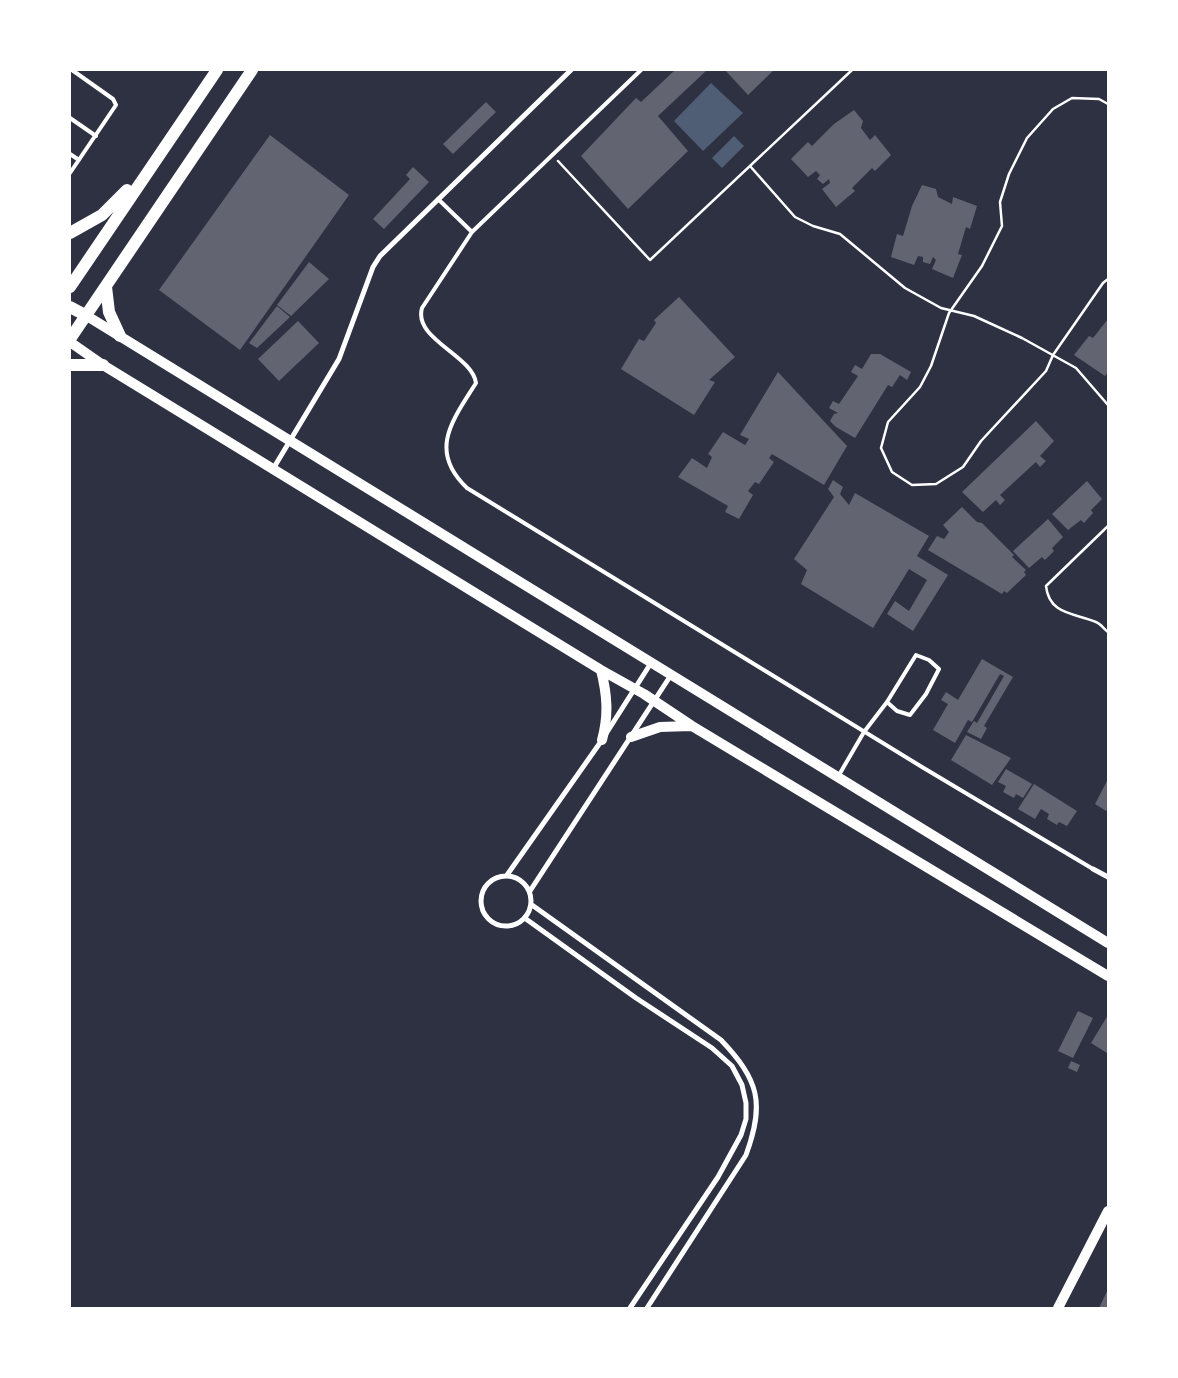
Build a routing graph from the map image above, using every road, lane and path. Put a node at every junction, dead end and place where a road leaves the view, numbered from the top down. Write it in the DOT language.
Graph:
graph roads {
  1 [pos="72,70"];
  2 [pos="217,70"];
  3 [pos="252,70"];
  4 [pos="571,70"];
  5 [pos="641,70"];
  6 [pos="852,70"];
  7 [pos="1108,104"];
  8 [pos="70,118"];
  9 [pos="96,136"];
  10 [pos="171,138"];
  11 [pos="70,154"];
  12 [pos="552,155"];
  13 [pos="79,160"];
  14 [pos="750,166"];
  15 [pos="70,173"];
  16 [pos="437,199"];
  17 [pos="472,232"];
  18 [pos="70,233"];
  19 [pos="1108,279"];
  20 [pos="70,287"];
  21 [pos="106,287"];
  22 [pos="70,307"];
  23 [pos="951,311"];
  24 [pos="87,316"];
  25 [pos="120,336"];
  26 [pos="70,341"];
  27 [pos="1053,355"];
  28 [pos="70,365"];
  29 [pos="103,365"];
  30 [pos="1108,405"];
  31 [pos="290,440"];
  32 [pos="274,469"];
  33 [pos="1108,526"];
  34 [pos="1108,632"];
  35 [pos="651,663"];
  36 [pos="601,670"];
  37 [pos="671,675"];
  38 [pos="634,688"];
  39 [pos="653,700"];
  40 [pos="887,702"];
  41 [pos="692,726"];
  42 [pos="864,732"];
  43 [pos="631,737"];
  44 [pos="602,740"];
  45 [pos="837,777"];
  46 [pos="1093,868"];
  47 [pos="507,875"];
  48 [pos="1108,877"];
  49 [pos="530,891"];
  50 [pos="532,905"];
  51 [pos="526,918"];
  52 [pos="1108,943"];
  53 [pos="1108,976"];
  54 [pos="1108,1211"];
  55 [pos="630,1308"];
  56 [pos="647,1308"];
  57 [pos="1058,1308"];
  1 -- 9 [label="lane"];
  2 -- 10 [label="main road"];
  3 -- 21 [label="main road"];
  4 -- 16 [label="street"];
  5 -- 12 [label="lane"];
  6 -- 14 [label="path"];
  7 -- 23 [label="path"];
  8 -- 9 [label="lane"];
  9 -- 13 [label="lane"];
  10 -- 18 [label="main road"];
  10 -- 20 [label="main road"];
  11 -- 13 [label="lane"];
  12 -- 14 [label="path"];
  12 -- 17 [label="lane"];
  13 -- 15 [label="lane"];
  14 -- 23 [label="path"];
  16 -- 17 [label="lane"];
  16 -- 31 [label="street"];
  17 -- 42 [label="lane"];
  19 -- 27 [label="path"];
  21 -- 24 [label="main road"];
  21 -- 25 [label="main road"];
  22 -- 24 [label="main road"];
  23 -- 27 [label="path"];
  23 -- 27 [label="path"];
  24 -- 25 [label="main road"];
  24 -- 26 [label="main road"];
  25 -- 31 [label="main road"];
  26 -- 29 [label="main road"];
  27 -- 30 [label="path"];
  28 -- 29 [label="main road"];
  29 -- 32 [label="main road"];
  31 -- 32 [label="street"];
  31 -- 35 [label="main road"];
  32 -- 36 [label="main road"];
  33 -- 34 [label="path"];
  35 -- 37 [label="main road"];
  35 -- 38 [label="street"];
  36 -- 38 [label="main road"];
  36 -- 44 [label="main road"];
  37 -- 39 [label="street"];
  37 -- 45 [label="main road"];
  38 -- 39 [label="main road"];
  38 -- 44 [label="street"];
  39 -- 41 [label="main road"];
  39 -- 43 [label="street"];
  40 -- 40 [label="lane"];
  40 -- 42 [label="lane"];
  41 -- 43 [label="main road"];
  41 -- 53 [label="main road"];
  42 -- 45 [label="lane"];
  42 -- 46 [label="lane"];
  43 -- 49 [label="street"];
  44 -- 47 [label="street"];
  45 -- 52 [label="main road"];
  46 -- 48 [label="street"];
  47 -- 49 [label="street"];
  47 -- 51 [label="street"];
  49 -- 50 [label="street"];
  50 -- 51 [label="street"];
  50 -- 56 [label="street"];
  51 -- 55 [label="street"];
  54 -- 57 [label="main road"];
}
